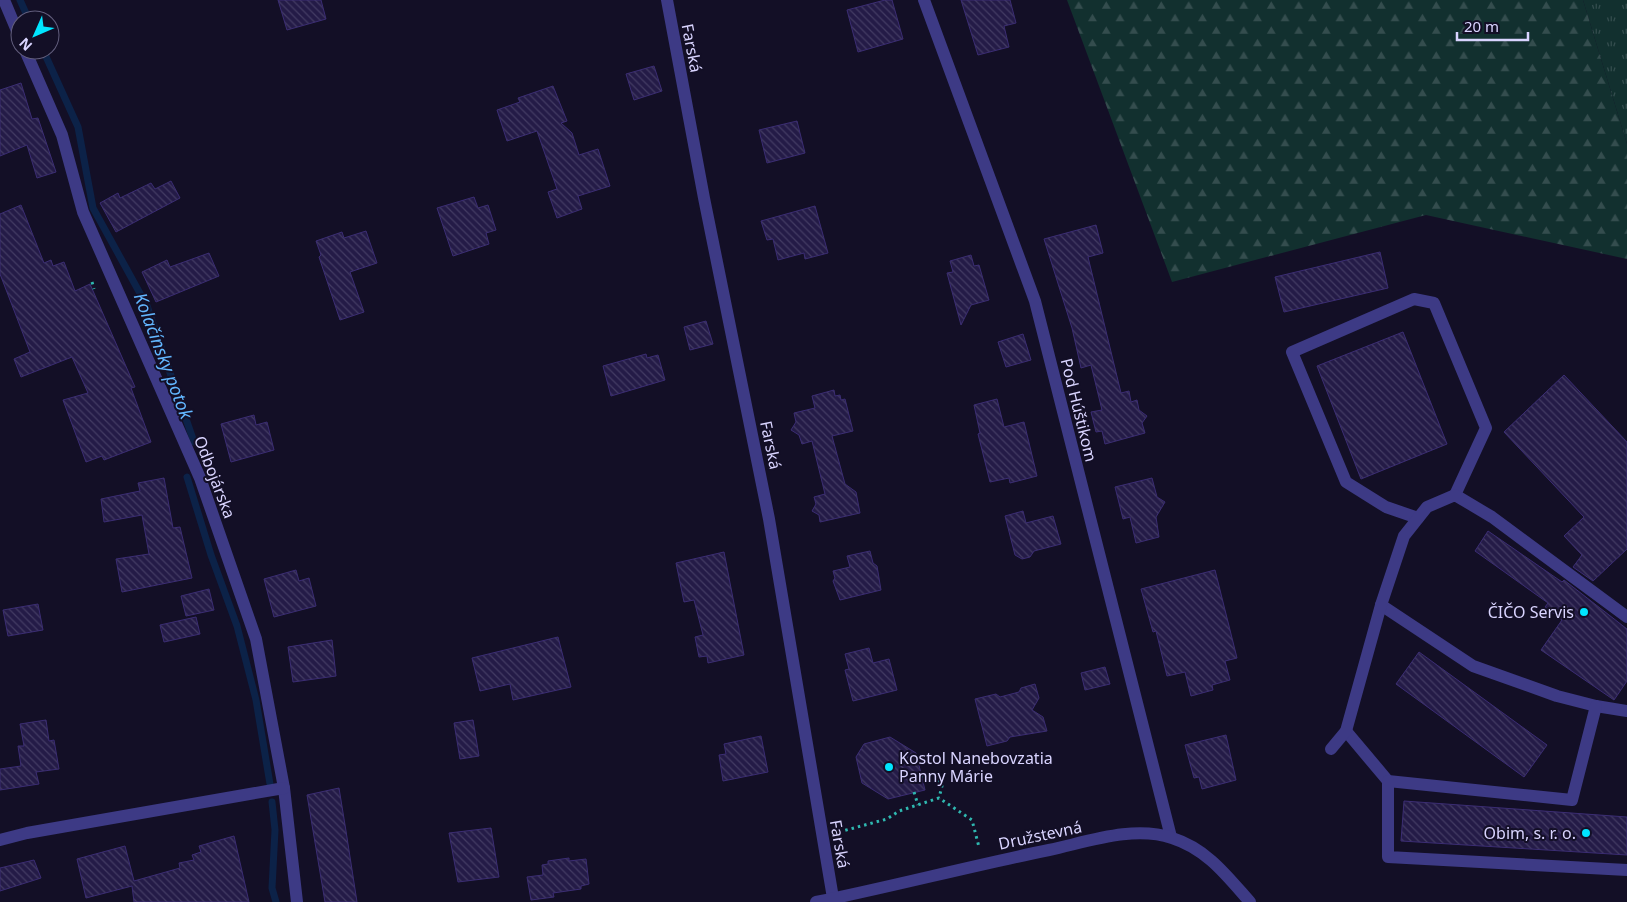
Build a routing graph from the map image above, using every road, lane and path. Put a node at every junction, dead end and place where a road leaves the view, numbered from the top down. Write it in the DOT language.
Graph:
graph roads {
  1 [pos="4,0"];
  2 [pos="667,0"];
  3 [pos="924,0"];
  4 [pos="10,14"];
  5 [pos="29,60"];
  6 [pos="1455,495"];
  7 [pos="1418,518"];
  8 [pos="1381,605"];
  9 [pos="1627,616"];
  10 [pos="1596,706"];
  11 [pos="1627,711"];
  12 [pos="1346,731"];
  13 [pos="1331,749"];
  14 [pos="921,776"];
  15 [pos="1388,781"];
  16 [pos="284,788"];
  17 [pos="914,792"];
  18 [pos="939,798"];
  19 [pos="918,804"];
  20 [pos="822,837"];
  21 [pos="1171,838"];
  22 [pos="0,840"];
  23 [pos="978,844"];
  24 [pos="1627,870"];
  25 [pos="1242,897"];
  26 [pos="833,898"];
  27 [pos="297,902"];
  28 [pos="816,902"];
  29 [pos="1250,902"];
  1 -- 4 [label="street"];
  2 -- 20 [label="street, Farská"];
  3 -- 21 [label="street, Pod Húštikom"];
  5 -- 16 [label="street, Odbojárska"];
  6 -- 7 [label="street"];
  6 -- 7 [label="street"];
  6 -- 9 [label="street"];
  7 -- 8 [label="street"];
  8 -- 10 [label="street"];
  8 -- 12 [label="street"];
  10 -- 11 [label="street"];
  10 -- 15 [label="street"];
  12 -- 13 [label="street"];
  12 -- 15 [label="street"];
  14 -- 18 [label="path"];
  15 -- 24 [label="street"];
  16 -- 22 [label="street"];
  16 -- 27 [label="street, Odbojárska"];
  17 -- 19 [label="path"];
  18 -- 19 [label="path"];
  18 -- 23 [label="path"];
  19 -- 20 [label="path"];
  20 -- 26 [label="street, Farská"];
  21 -- 25 [label="street, Družstevná"];
  21 -- 26 [label="street, Družstevná"];
  25 -- 29 [label="street, Družstevná"];
  26 -- 28 [label="street, Družstevná"];
}
